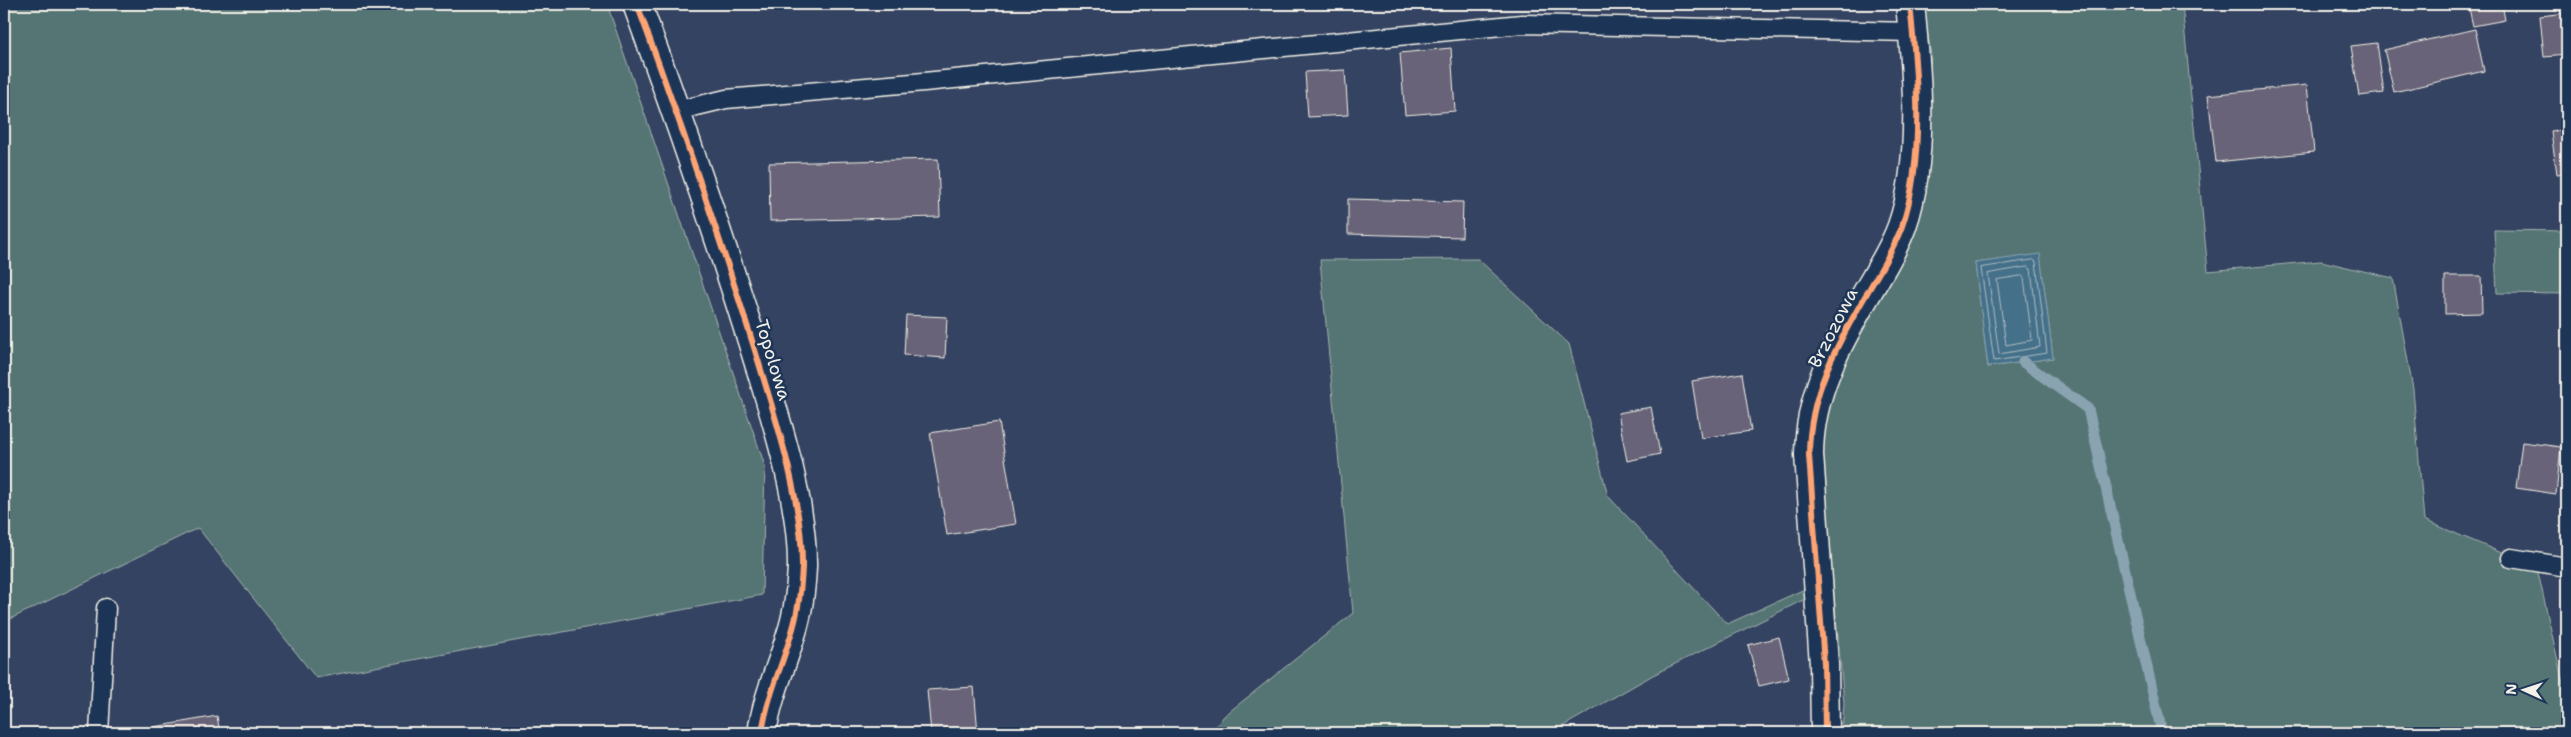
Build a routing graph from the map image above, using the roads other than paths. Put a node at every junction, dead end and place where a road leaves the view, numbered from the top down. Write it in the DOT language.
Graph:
graph roads {
  1 [pos="638,4"];
  2 [pos="1910,4"];
  3 [pos="1913,32"];
  4 [pos="676,111"];
  5 [pos="2511,558"];
  6 [pos="2567,567"];
  7 [pos="106,608"];
  8 [pos="98,733"];
  9 [pos="762,733"];
  10 [pos="1825,733"];
  1 -- 4 [label="street, Topolowa"];
  2 -- 3 [label="street, Brzozowa"];
  3 -- 4 [label="lane"];
  3 -- 10 [label="street, Brzozowa"];
  4 -- 9 [label="street, Topolowa"];
  5 -- 6 [label="lane"];
  7 -- 8 [label="lane"];
}
